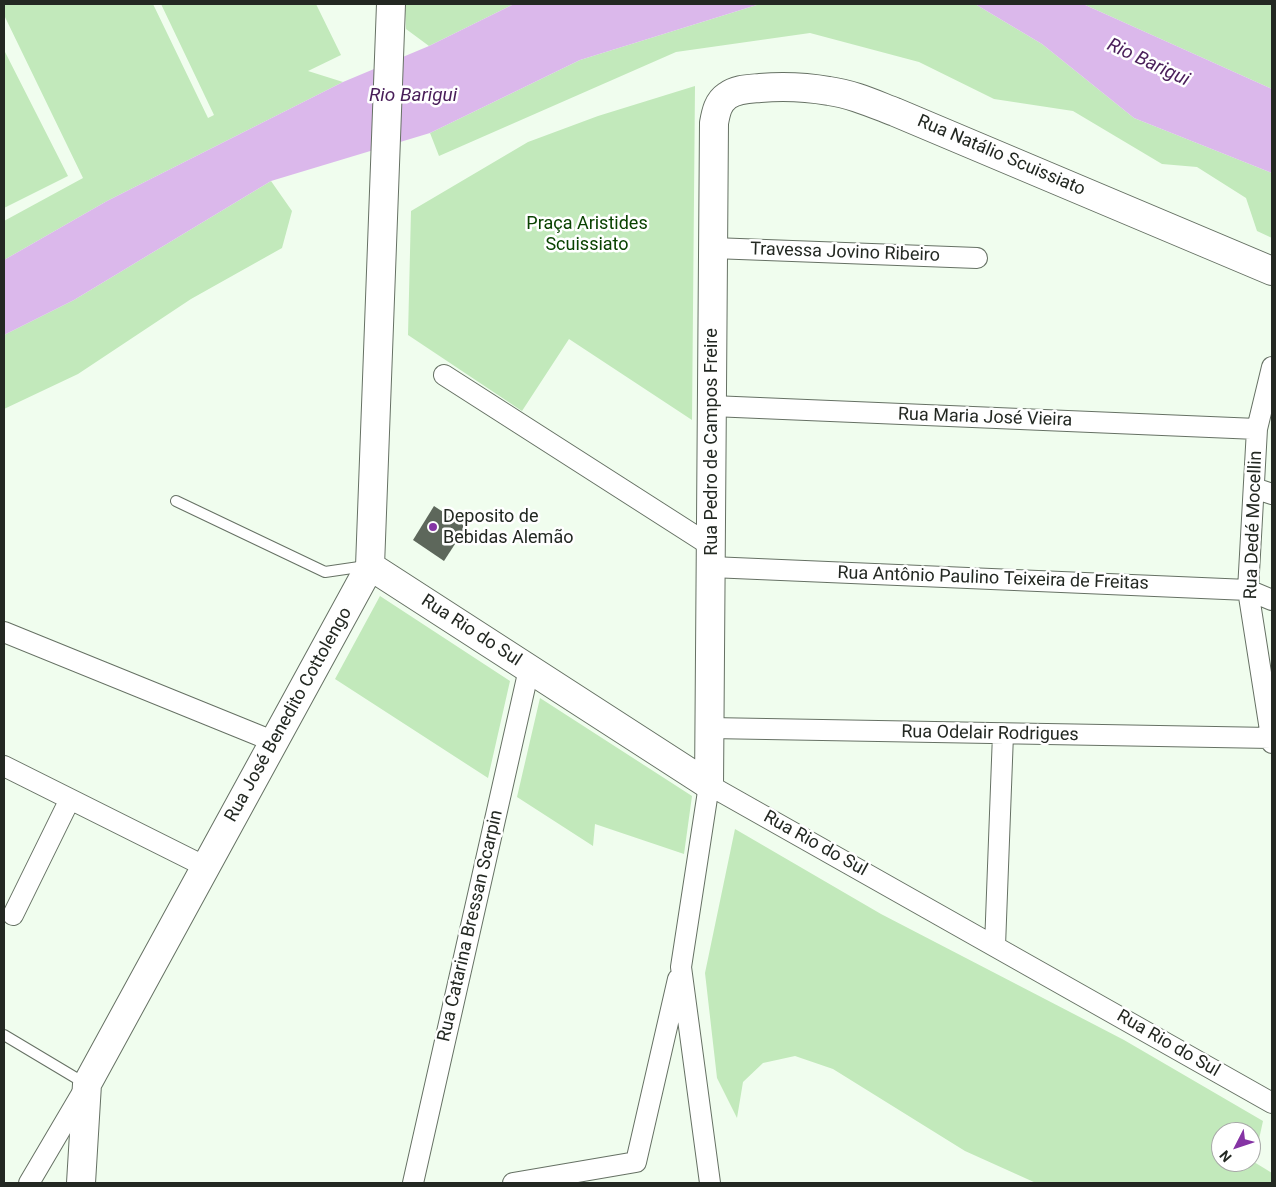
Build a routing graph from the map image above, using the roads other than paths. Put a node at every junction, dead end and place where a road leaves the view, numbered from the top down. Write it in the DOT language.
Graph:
graph roads {
  1 [pos="390,13"];
  2 [pos="722,100"];
  3 [pos="713,248"];
  4 [pos="977,258"];
  5 [pos="1272,271"];
  6 [pos="1272,367"];
  7 [pos="444,375"];
  8 [pos="712,406"];
  9 [pos="1257,429"];
  10 [pos="1263,491"];
  11 [pos="176,501"];
  12 [pos="711,556"];
  13 [pos="370,566"];
  14 [pos="1248,590"];
  15 [pos="1272,600"];
  16 [pos="4,632"];
  17 [pos="529,669"];
  18 [pos="710,728"];
  19 [pos="1003,734"];
  20 [pos="1272,740"];
  21 [pos="275,742"];
  22 [pos="4,766"];
  23 [pos="710,785"];
  24 [pos="70,799"];
  25 [pos="206,867"];
  26 [pos="13,915"];
  27 [pos="995,946"];
  28 [pos="681,967"];
  29 [pos="4,1035"];
  30 [pos="87,1084"];
  31 [pos="1272,1103"];
  32 [pos="29,1183"];
  33 [pos="81,1183"];
  34 [pos="412,1183"];
  35 [pos="514,1183"];
  36 [pos="710,1183"];
  1 -- 13 [label="street, Rua José Benedito Cottolengo"];
  2 -- 3 [label="street, Rua Pedro de Campos Freire"];
  2 -- 5 [label="street, Rua Natálio Scuissiato"];
  3 -- 4 [label="street, Travessa Jovino Ribeiro"];
  3 -- 8 [label="street, Rua Pedro de Campos Freire"];
  6 -- 9 [label="street, Rua Dedé Mocellin"];
  7 -- 12 [label="street"];
  8 -- 9 [label="street, Rua Maria José Vieira"];
  8 -- 12 [label="street, Rua Pedro de Campos Freire"];
  9 -- 10 [label="street, Rua Dedé Mocellin"];
  10 -- 14 [label="street, Rua Dedé Mocellin"];
  11 -- 13 [label="lane"];
  12 -- 14 [label="street, Rua Antônio Paulino Teixeira de Freitas"];
  12 -- 18 [label="street, Rua Pedro de Campos Freire"];
  13 -- 17 [label="street, Rua Rio do Sul"];
  13 -- 21 [label="street, Rua José Benedito Cottolengo"];
  14 -- 15 [label="street, Rua Antônio Paulino Teixeira de Freitas"];
  14 -- 20 [label="street, Rua Dedé Mocellin"];
  16 -- 21 [label="street"];
  17 -- 23 [label="street, Rua Rio do Sul"];
  17 -- 34 [label="street, Rua Catarina Bressan Scarpin"];
  18 -- 19 [label="street, Rua Odelair Rodrigues"];
  18 -- 23 [label="street, Rua Pedro de Campos Freire"];
  19 -- 20 [label="street, Rua Odelair Rodrigues"];
  19 -- 27 [label="street"];
  21 -- 25 [label="street, Rua José Benedito Cottolengo"];
  22 -- 24 [label="street"];
  23 -- 27 [label="street, Rua Rio do Sul"];
  23 -- 28 [label="street"];
  24 -- 25 [label="street"];
  24 -- 26 [label="street"];
  25 -- 30 [label="street, Rua José Benedito Cottolengo"];
  27 -- 31 [label="street, Rua Rio do Sul"];
  28 -- 35 [label="street"];
  28 -- 36 [label="street"];
  29 -- 30 [label="lane"];
  30 -- 32 [label="street"];
  30 -- 33 [label="street, Rua José Benedito Cottolengo"];
}
